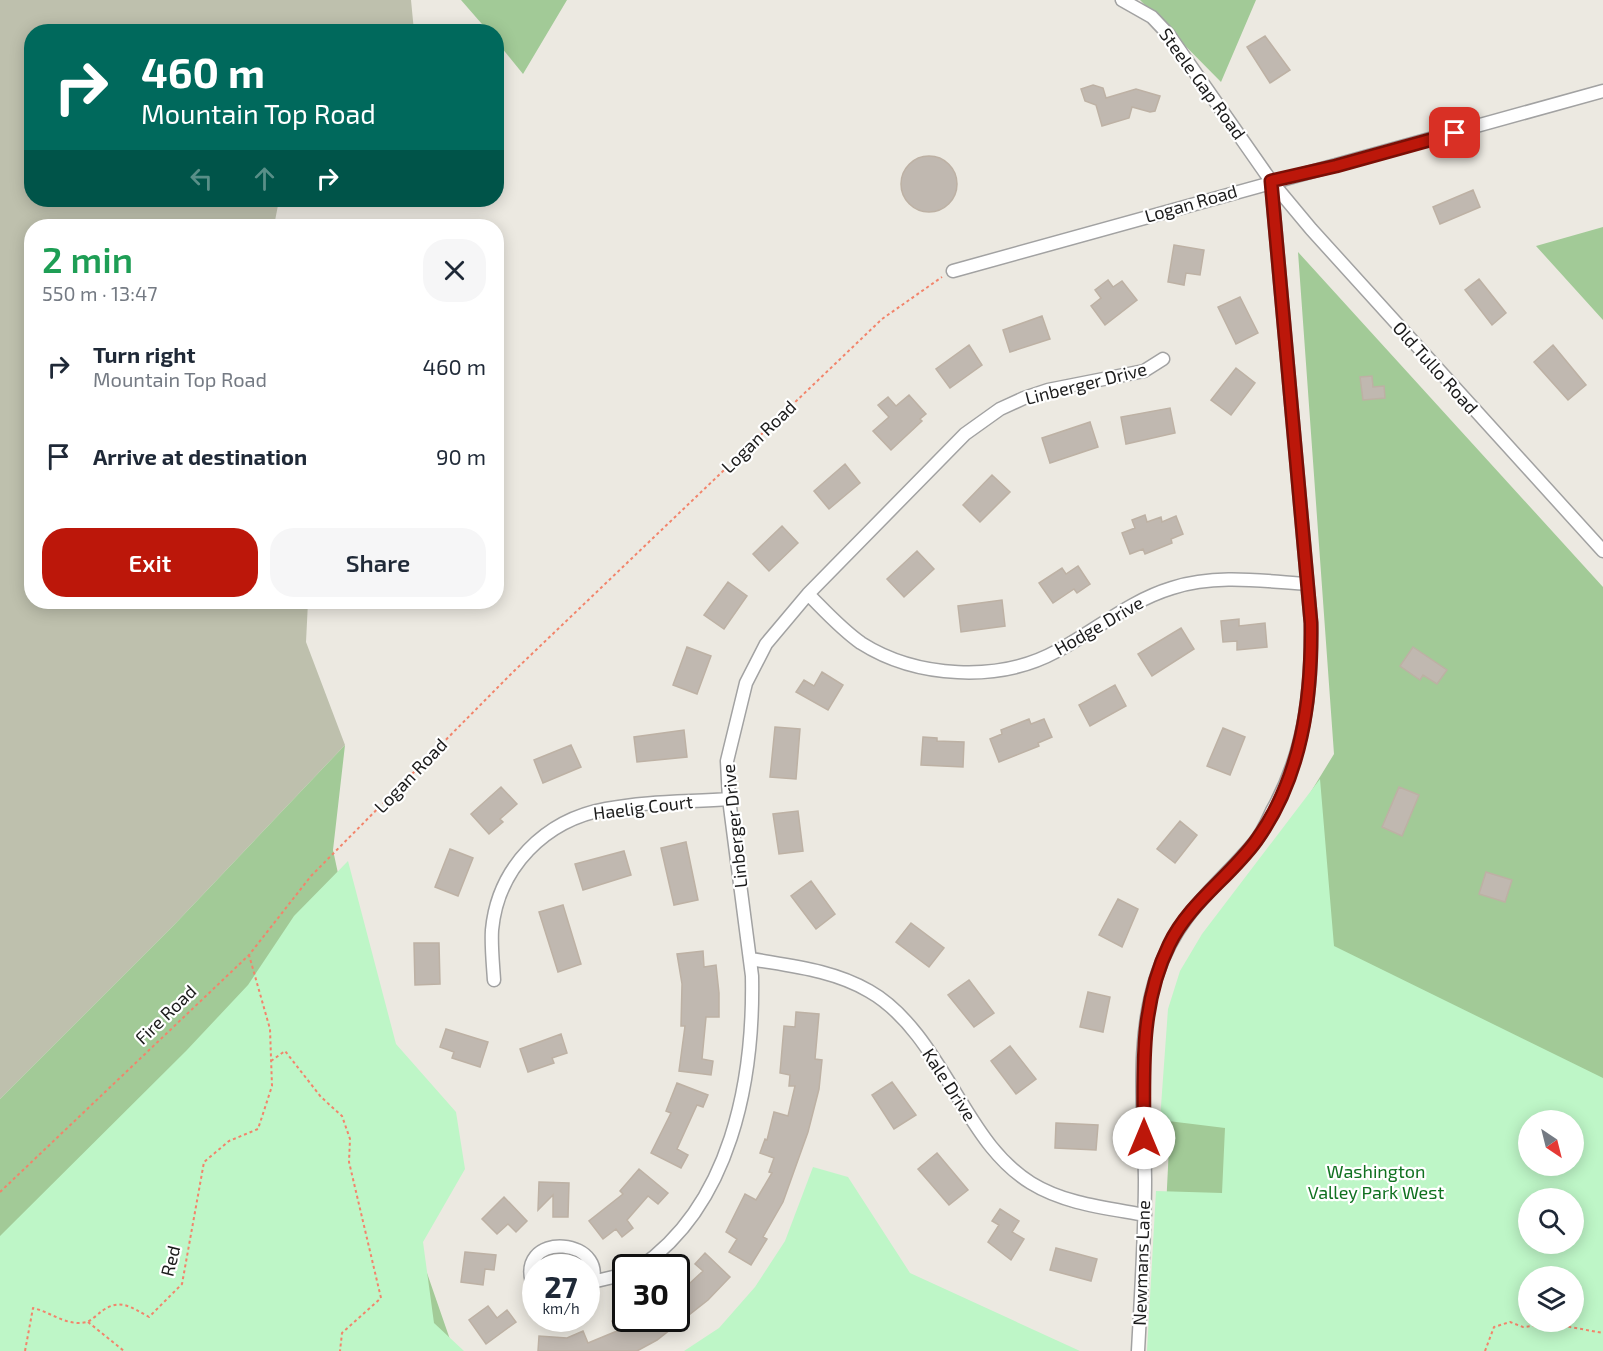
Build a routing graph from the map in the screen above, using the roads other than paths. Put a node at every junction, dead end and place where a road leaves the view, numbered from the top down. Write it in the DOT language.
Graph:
graph roads {
  1 [pos="1122,0"];
  2 [pos="1603,91"];
  3 [pos="1271,181"];
  4 [pos="953,271"];
  5 [pos="1163,359"];
  6 [pos="1603,551"];
  7 [pos="1307,584"];
  8 [pos="808,594"];
  9 [pos="729,799"];
  10 [pos="751,959"];
  11 [pos="494,980"];
  12 [pos="1145,1215"];
  13 [pos="541,1254"];
  14 [pos="585,1254"];
  15 [pos="656,1254"];
  16 [pos="1138,1351"];
  1 -- 3 [label="street, Steele Gap Road"];
  2 -- 3 [label="street, Logan Road"];
  3 -- 4 [label="street, Logan Road"];
  3 -- 6 [label="street, Old Tullo Road"];
  3 -- 7 [label="street, Newmans Lane"];
  5 -- 8 [label="street, Linberger Drive"];
  7 -- 8 [label="street, Hodge Drive"];
  7 -- 12 [label="street, Newmans Lane"];
  8 -- 9 [label="street, Linberger Drive"];
  9 -- 10 [label="street, Linberger Drive"];
  9 -- 11 [label="street, Haelig Court"];
  10 -- 12 [label="street, Kale Drive"];
  10 -- 15 [label="street, Linberger Drive"];
  12 -- 16 [label="street, Newmans Lane"];
  13 -- 14 [label="street"];
}
